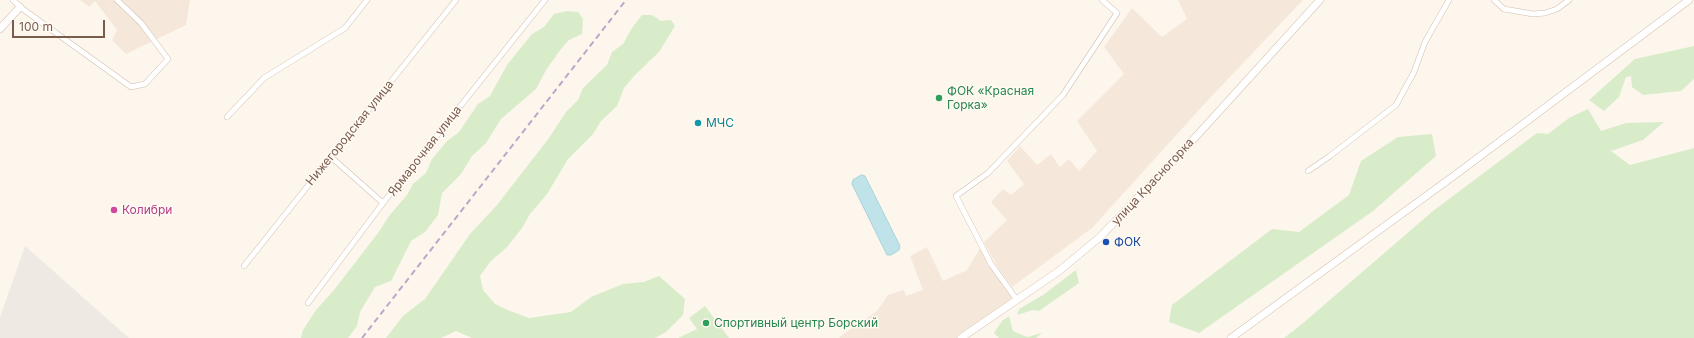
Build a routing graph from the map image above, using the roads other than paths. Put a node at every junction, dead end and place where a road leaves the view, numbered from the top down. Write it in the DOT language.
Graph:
graph roads {
  1 [pos="13,0"];
  2 [pos="117,0"];
  3 [pos="367,0"];
  4 [pos="456,0"];
  5 [pos="545,0"];
  6 [pos="1102,0"];
  7 [pos="1320,0"];
  8 [pos="1449,0"];
  9 [pos="1494,0"];
  10 [pos="1569,0"];
  11 [pos="1689,0"];
  12 [pos="20,7"];
  13 [pos="0,29"];
  14 [pos="227,117"];
  15 [pos="331,157"];
  16 [pos="1308,171"];
  17 [pos="384,203"];
  18 [pos="244,266"];
  19 [pos="1017,300"];
  20 [pos="308,303"];
  21 [pos="961,338"];
  22 [pos="1231,338"];
  1 -- 12 [label="street"];
  2 -- 12 [label="street"];
  3 -- 14 [label="street"];
  4 -- 15 [label="street, Нижегородская улица"];
  5 -- 17 [label="street, Ярмарочная улица"];
  6 -- 19 [label="street"];
  7 -- 19 [label="main road, улица Красногорка"];
  8 -- 16 [label="street"];
  9 -- 10 [label="street"];
  11 -- 22 [label="main road"];
  12 -- 13 [label="main road"];
  15 -- 17 [label="street"];
  15 -- 18 [label="street, Нижегородская улица"];
  17 -- 20 [label="street, Ярмарочная улица"];
  19 -- 21 [label="main road, улица Красногорка"];
}
